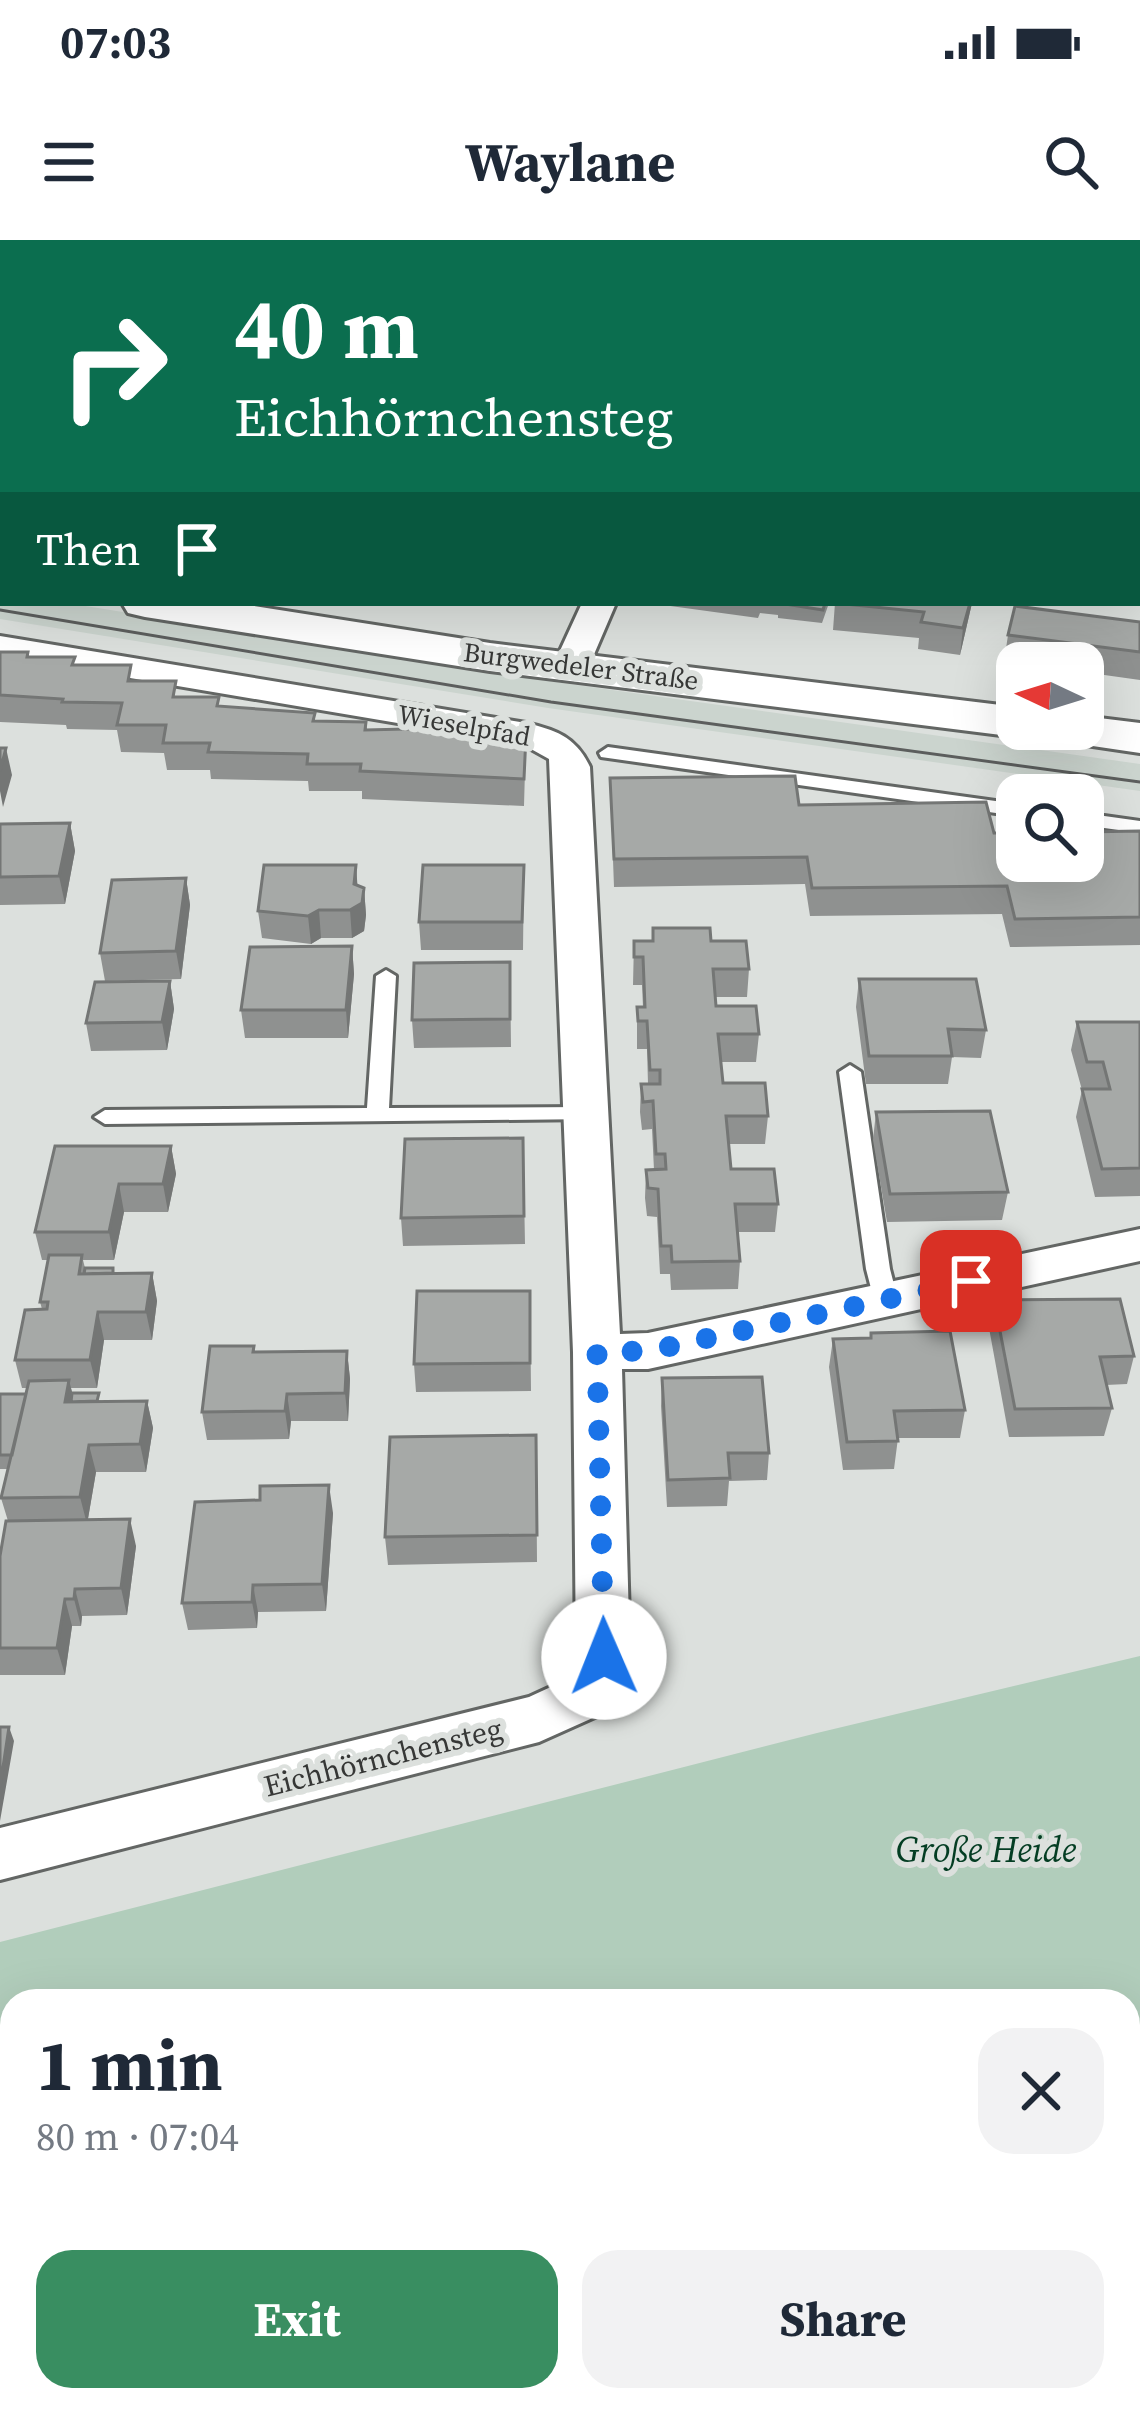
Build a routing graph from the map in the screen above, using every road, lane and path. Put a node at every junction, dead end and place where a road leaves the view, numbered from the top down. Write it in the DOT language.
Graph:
graph roads {
  1 [pos="166,606"];
  2 [pos="598,606"];
  3 [pos="0,646"];
  4 [pos="572,665"];
  5 [pos="996,719"];
  6 [pos="1104,733"];
  7 [pos="1140,738"];
  8 [pos="608,753"];
  9 [pos="996,807"];
  10 [pos="1104,823"];
  11 [pos="1140,827"];
  12 [pos="386,976"];
  13 [pos="850,1072"];
  14 [pos="586,1114"];
  15 [pos="378,1115"];
  16 [pos="105,1117"];
  17 [pos="1140,1245"];
  18 [pos="886,1300"];
  19 [pos="597,1352"];
  20 [pos="0,1854"];
  1 -- 4 [label="main road, Burgwedeler Straße"];
  2 -- 4 [label="street"];
  3 -- 14 [label="street, Wieselpfad"];
  4 -- 5 [label="main road, Burgwedeler Straße"];
  6 -- 7 [label="main road"];
  8 -- 9 [label="lane"];
  10 -- 11 [label="lane"];
  12 -- 15 [label="lane"];
  13 -- 18 [label="lane"];
  14 -- 15 [label="lane"];
  14 -- 19 [label="street, Wieselpfad"];
  15 -- 16 [label="lane"];
  17 -- 18 [label="street"];
  18 -- 19 [label="street"];
  19 -- 20 [label="street, Eichhörnchensteg"];
}
